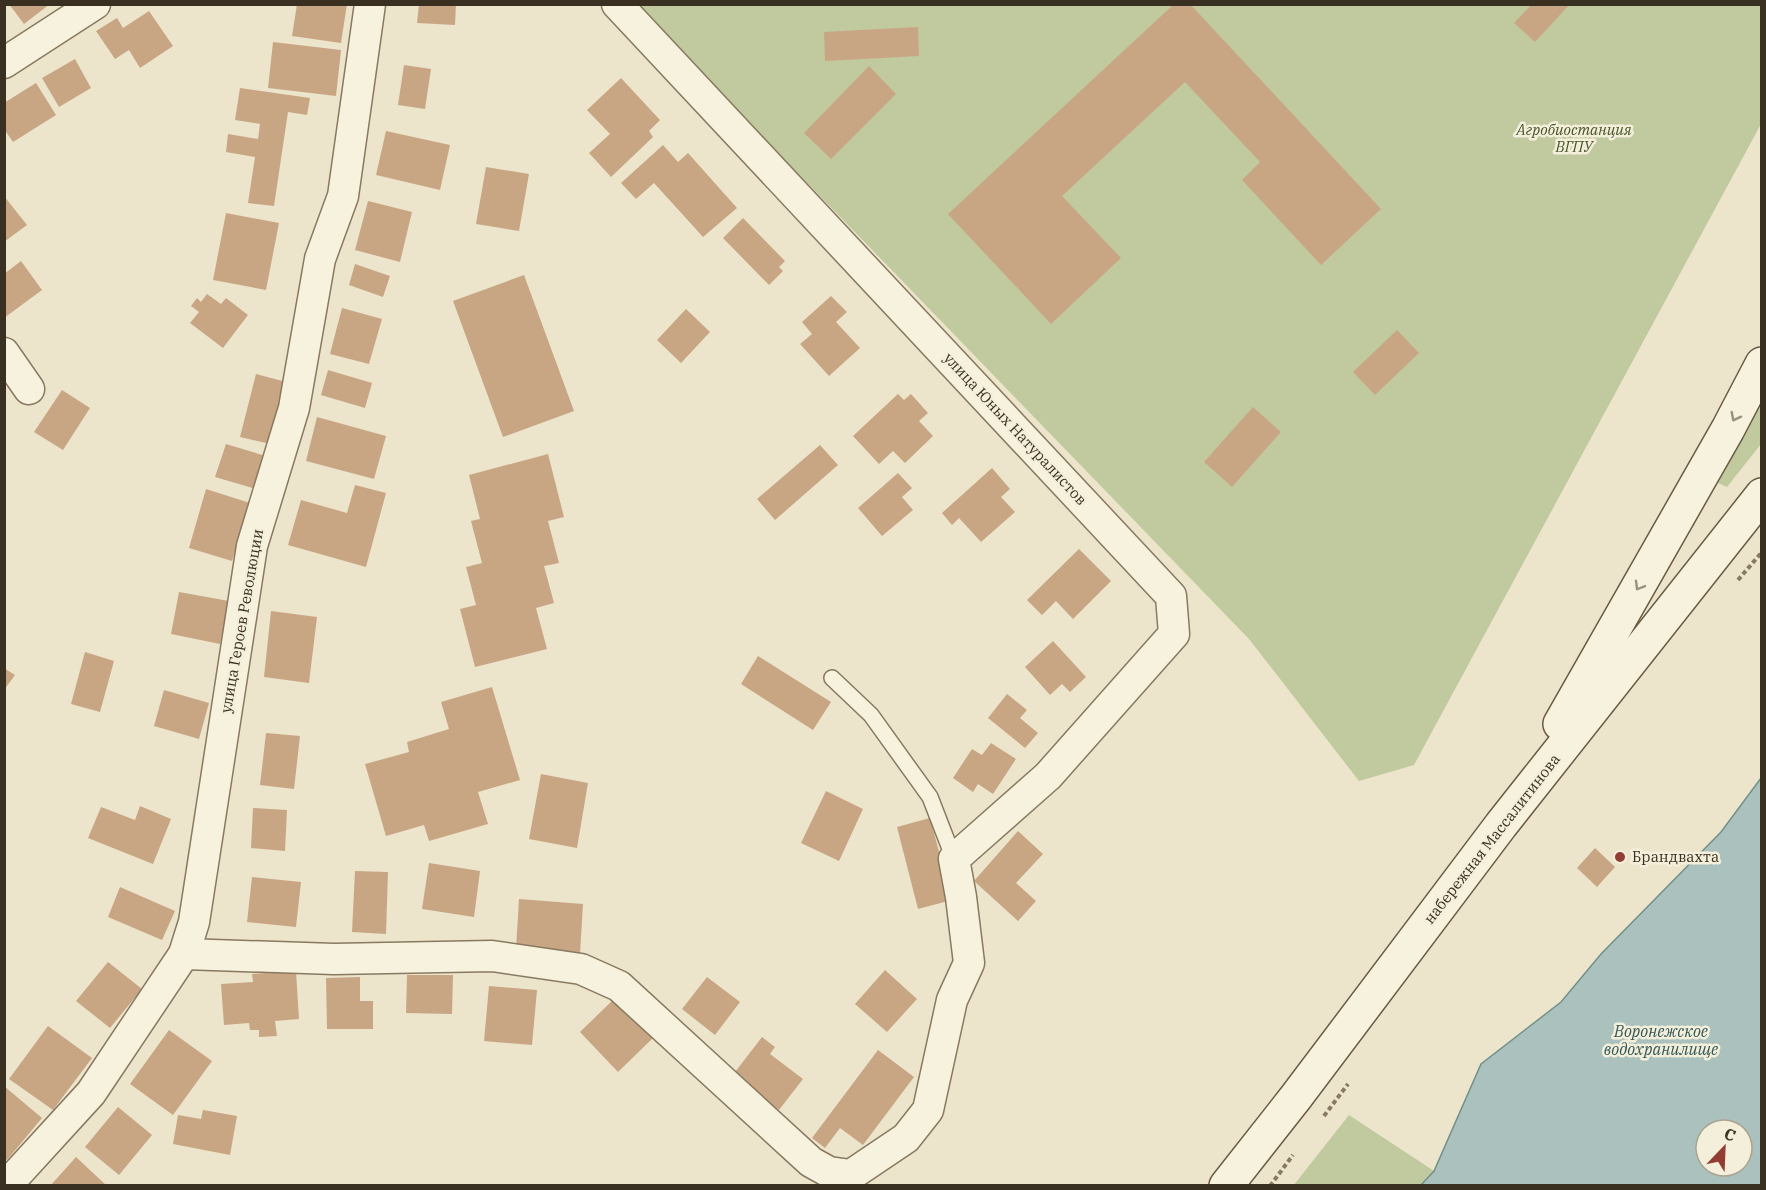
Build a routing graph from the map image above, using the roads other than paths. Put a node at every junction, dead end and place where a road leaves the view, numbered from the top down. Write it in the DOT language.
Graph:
graph roads {
  1 [pos="95,4"];
  2 [pos="370,4"];
  3 [pos="617,4"];
  4 [pos="4,63"];
  5 [pos="4,353"];
  6 [pos="1761,364"];
  7 [pos="29,389"];
  8 [pos="1761,495"];
  9 [pos="832,678"];
  10 [pos="1501,825"];
  11 [pos="954,859"];
  12 [pos="184,954"];
  13 [pos="6,1185"];
  14 [pos="1226,1185"];
  1 -- 4 [label="street"];
  2 -- 12 [label="street, улица Героев Революции"];
  3 -- 11 [label="street, улица Юных Натуралистов"];
  5 -- 7 [label="street"];
  6 -- 10 [label="main road, one-way"];
  8 -- 10 [label="main road, набережная Массалитинова"];
  9 -- 11 [label="lane"];
  10 -- 14 [label="main road, набережная Массалитинова"];
  11 -- 12 [label="street"];
  12 -- 13 [label="street, улица Героев Революции"];
}
